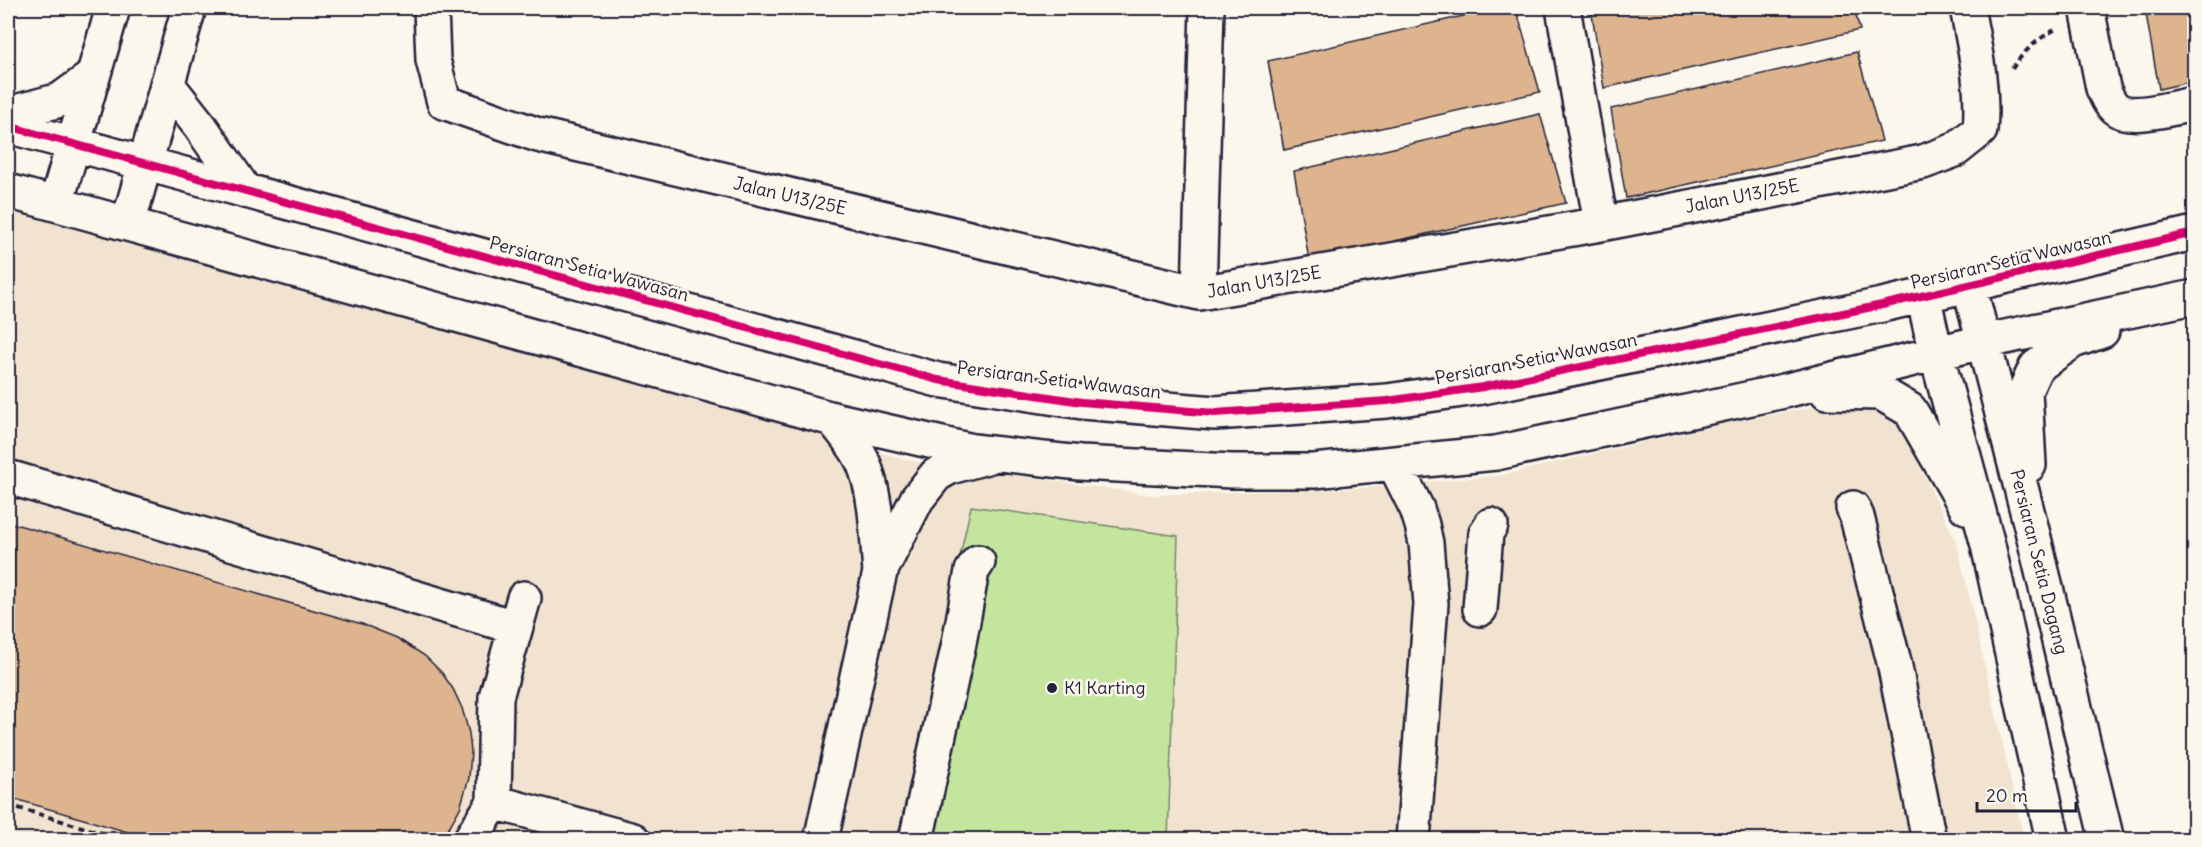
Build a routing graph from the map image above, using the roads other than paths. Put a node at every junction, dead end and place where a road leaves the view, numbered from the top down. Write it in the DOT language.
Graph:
graph roads {
  1 [pos="113,8"];
  2 [pos="189,8"];
  3 [pos="431,8"];
  4 [pos="1207,8"];
  5 [pos="1563,8"];
  6 [pos="1967,8"];
  7 [pos="2087,12"];
  8 [pos="93,76"];
  9 [pos="167,84"];
  10 [pos="2194,104"];
  11 [pos="8,114"];
  12 [pos="8,126"];
  13 [pos="73,144"];
  14 [pos="145,164"];
  15 [pos="8,191"];
  16 [pos="245,191"];
  17 [pos="56,204"];
  18 [pos="128,224"];
  19 [pos="1600,224"];
  20 [pos="2194,233"];
  21 [pos="1969,285"];
  22 [pos="1199,293"];
  23 [pos="1923,295"];
  24 [pos="2194,298"];
  25 [pos="1982,342"];
  26 [pos="1936,353"];
  27 [pos="1784,391"];
  28 [pos="833,419"];
  29 [pos="998,453"];
  30 [pos="1394,463"];
  31 [pos="8,477"];
  32 [pos="1853,508"];
  33 [pos="1491,525"];
  34 [pos="2034,538"];
  35 [pos="1988,545"];
  36 [pos="978,562"];
  37 [pos="880,572"];
  38 [pos="1480,609"];
  39 [pos="494,802"];
  40 [pos="470,840"];
  41 [pos="633,840"];
  42 [pos="821,840"];
  43 [pos="916,840"];
  44 [pos="1413,840"];
  45 [pos="1929,840"];
  46 [pos="2052,840"];
  47 [pos="2108,840"];
  1 -- 8 [label="street"];
  2 -- 9 [label="street"];
  3 -- 22 [label="street, Jalan U13/25E"];
  4 -- 22 [label="street"];
  5 -- 19 [label="street"];
  6 -- 19 [label="street, Jalan U13/25E"];
  7 -- 10 [label="street"];
  8 -- 11 [label="street"];
  8 -- 13 [label="street"];
  9 -- 14 [label="street"];
  9 -- 16 [label="street"];
  12 -- 13 [label="street, Persiaran Setia Wawasan"];
  13 -- 14 [label="street, Persiaran Setia Wawasan"];
  13 -- 17 [label="street"];
  14 -- 16 [label="street, Persiaran Setia Wawasan"];
  14 -- 18 [label="street"];
  15 -- 17 [label="street"];
  16 -- 23 [label="street, Persiaran Setia Wawasan"];
  17 -- 18 [label="street"];
  18 -- 28 [label="street"];
  19 -- 22 [label="street, Jalan U13/25E"];
  20 -- 21 [label="street, Persiaran Setia Wawasan"];
  21 -- 23 [label="street, Persiaran Setia Wawasan"];
  21 -- 25 [label="street, Persiaran Setia Dagang"];
  23 -- 26 [label="street"];
  24 -- 25 [label="street"];
  24 -- 34 [label="street"];
  25 -- 26 [label="street"];
  25 -- 34 [label="street, Persiaran Setia Dagang"];
  26 -- 27 [label="street"];
  26 -- 35 [label="street"];
  27 -- 30 [label="street"];
  27 -- 35 [label="street"];
  28 -- 29 [label="street"];
  28 -- 37 [label="street"];
  29 -- 30 [label="street"];
  29 -- 37 [label="street"];
  30 -- 44 [label="street"];
  31 -- 39 [label="street"];
  32 -- 45 [label="street"];
  33 -- 38 [label="street"];
  34 -- 47 [label="street, Persiaran Setia Dagang"];
  35 -- 46 [label="street"];
  36 -- 43 [label="street"];
  37 -- 42 [label="street"];
  39 -- 40 [label="street"];
  39 -- 41 [label="street"];
}
